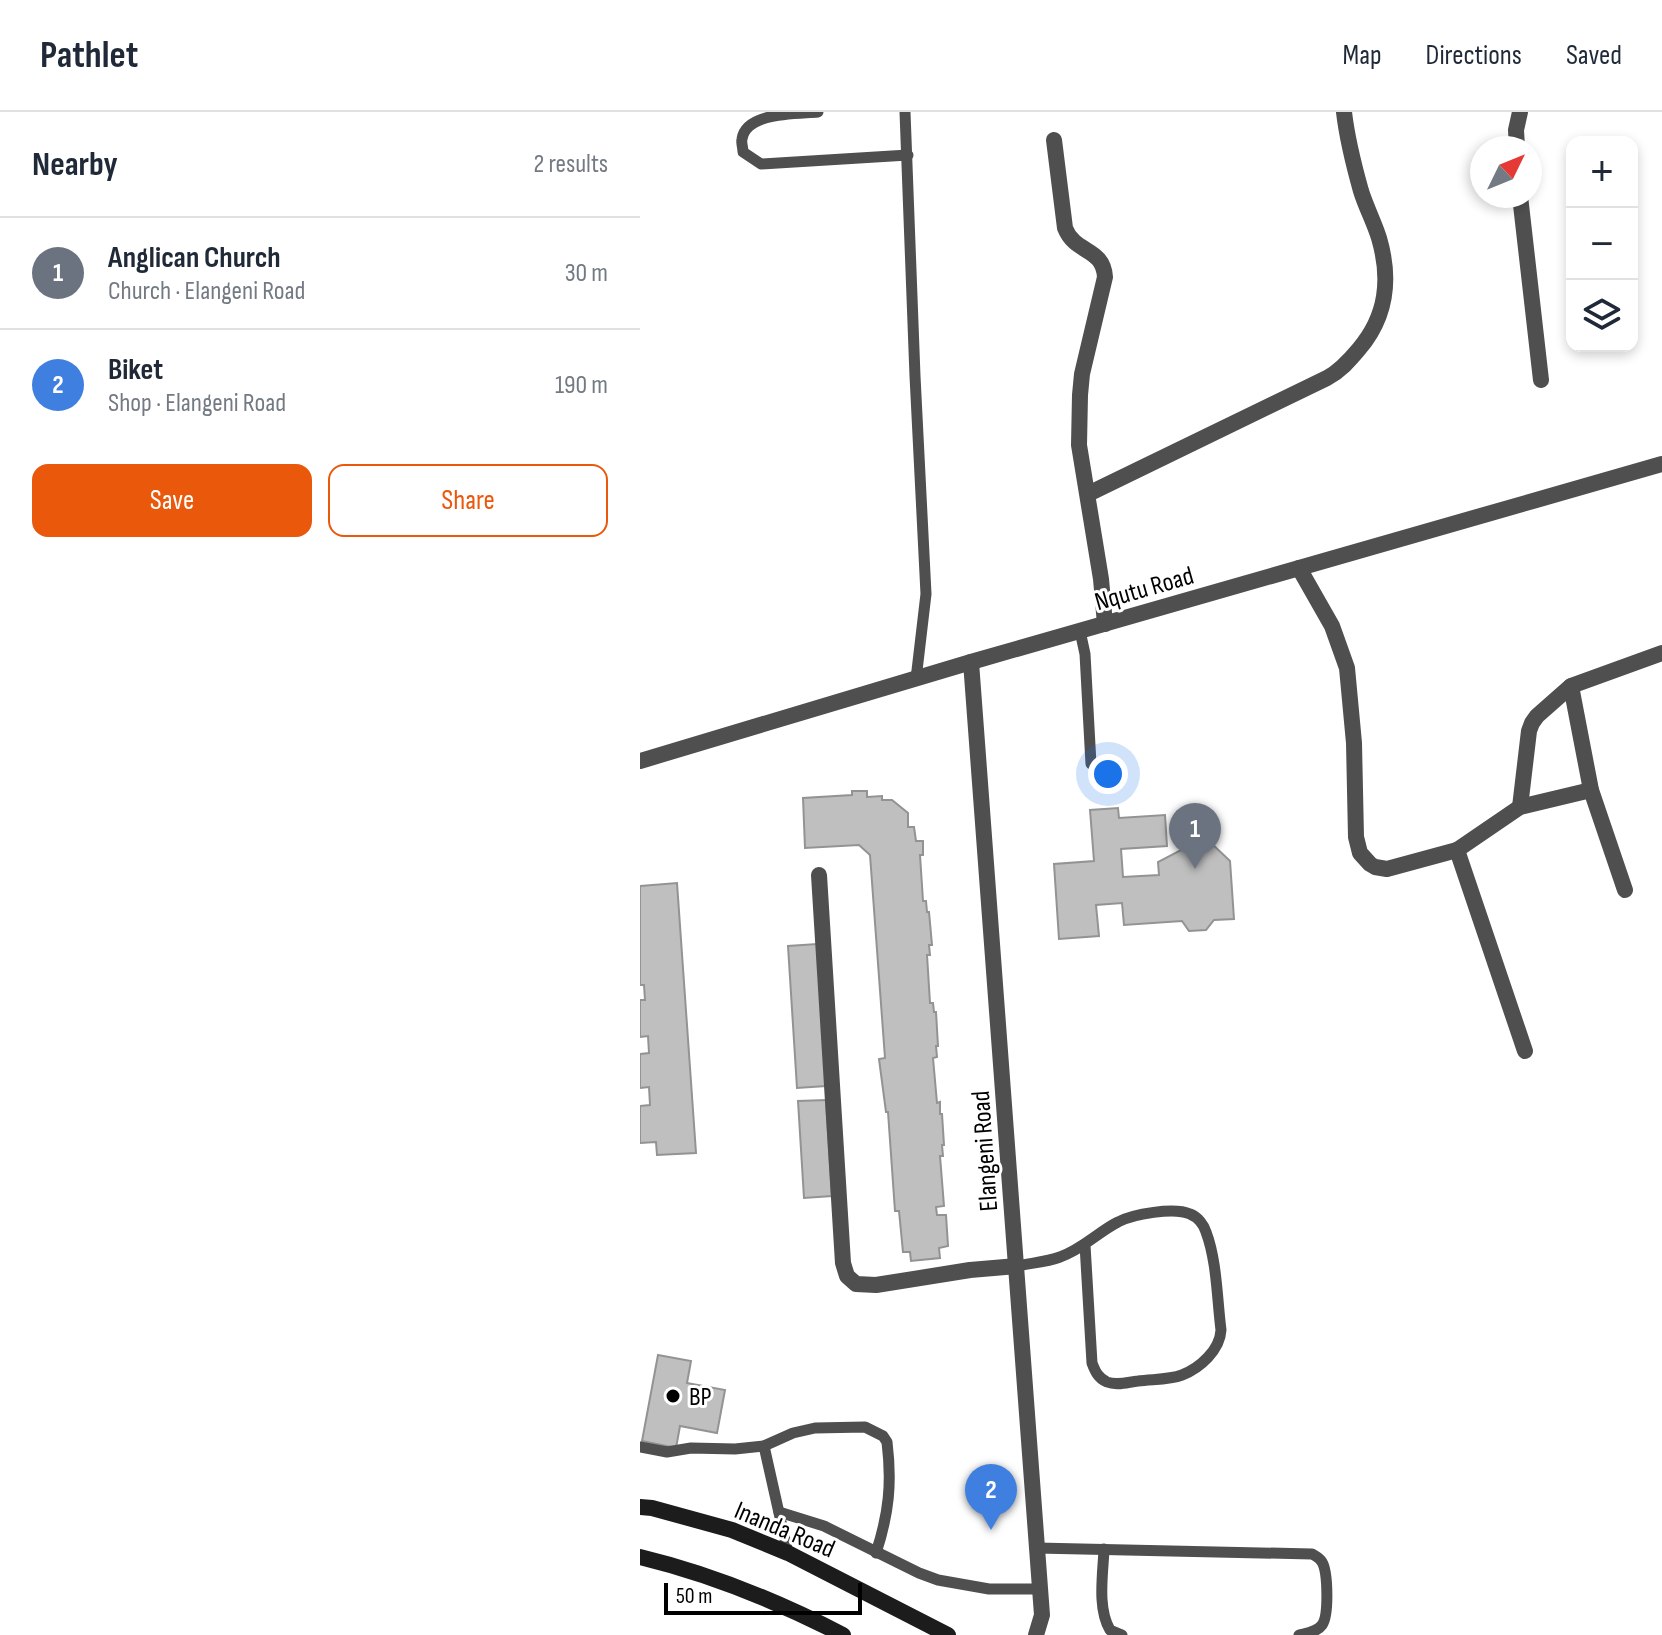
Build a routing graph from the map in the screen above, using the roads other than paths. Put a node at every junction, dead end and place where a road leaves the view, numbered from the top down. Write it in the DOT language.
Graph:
graph roads {
  1 [pos="818,112"];
  2 [pos="905,112"];
  3 [pos="1344,112"];
  4 [pos="1520,112"];
  5 [pos="1516,136"];
  6 [pos="1054,140"];
  7 [pos="908,155"];
  8 [pos="1521,208"];
  9 [pos="1541,380"];
  10 [pos="1662,464"];
  11 [pos="1088,494"];
  12 [pos="1299,568"];
  13 [pos="1105,624"];
  14 [pos="1080,631"];
  15 [pos="1662,653"];
  16 [pos="971,662"];
  17 [pos="916,679"];
  18 [pos="1571,686"];
  19 [pos="640,761"];
  20 [pos="1091,764"];
  21 [pos="1591,790"];
  22 [pos="1520,807"];
  23 [pos="1457,850"];
  24 [pos="819,875"];
  25 [pos="1625,890"];
  26 [pos="1525,1051"];
  27 [pos="1085,1245"];
  28 [pos="1017,1266"];
  29 [pos="764,1446"];
  30 [pos="640,1447"];
  31 [pos="640,1507"];
  32 [pos="779,1512"];
  33 [pos="1037,1548"];
  34 [pos="1104,1549"];
  35 [pos="788,1553"];
  36 [pos="876,1553"];
  37 [pos="640,1557"];
  38 [pos="1040,1589"];
  39 [pos="843,1635"];
  40 [pos="948,1635"];
  41 [pos="1036,1635"];
  42 [pos="1122,1635"];
  43 [pos="1299,1635"];
  1 -- 7 [label="lane"];
  2 -- 7 [label="lane"];
  3 -- 11 [label="street"];
  4 -- 5 [label="street"];
  6 -- 11 [label="street"];
  7 -- 17 [label="lane"];
  8 -- 9 [label="street"];
  10 -- 12 [label="street, Nqutu Road"];
  11 -- 13 [label="street"];
  12 -- 13 [label="street, Nqutu Road"];
  12 -- 23 [label="street"];
  13 -- 14 [label="street, Nqutu Road"];
  14 -- 16 [label="street, Nqutu Road"];
  14 -- 20 [label="lane"];
  15 -- 18 [label="street"];
  16 -- 17 [label="street, Nqutu Road"];
  16 -- 28 [label="street, Elangeni Road"];
  17 -- 19 [label="street, Nqutu Road"];
  18 -- 21 [label="street"];
  18 -- 22 [label="street"];
  21 -- 22 [label="street"];
  21 -- 25 [label="street"];
  22 -- 23 [label="street"];
  23 -- 26 [label="street"];
  24 -- 28 [label="street"];
  27 -- 27 [label="lane"];
  27 -- 28 [label="lane"];
  28 -- 33 [label="street, Elangeni Road"];
  29 -- 30 [label="lane"];
  29 -- 32 [label="lane"];
  29 -- 36 [label="lane"];
  31 -- 35 [label="main road, Inanda Road"];
  32 -- 35 [label="lane"];
  32 -- 36 [label="lane"];
  33 -- 34 [label="lane"];
  33 -- 38 [label="street, Elangeni Road"];
  34 -- 42 [label="lane"];
  34 -- 43 [label="lane"];
  35 -- 40 [label="main road, Inanda Road"];
  36 -- 38 [label="lane"];
  37 -- 39 [label="main road"];
  38 -- 41 [label="street, Elangeni Road"];
}
